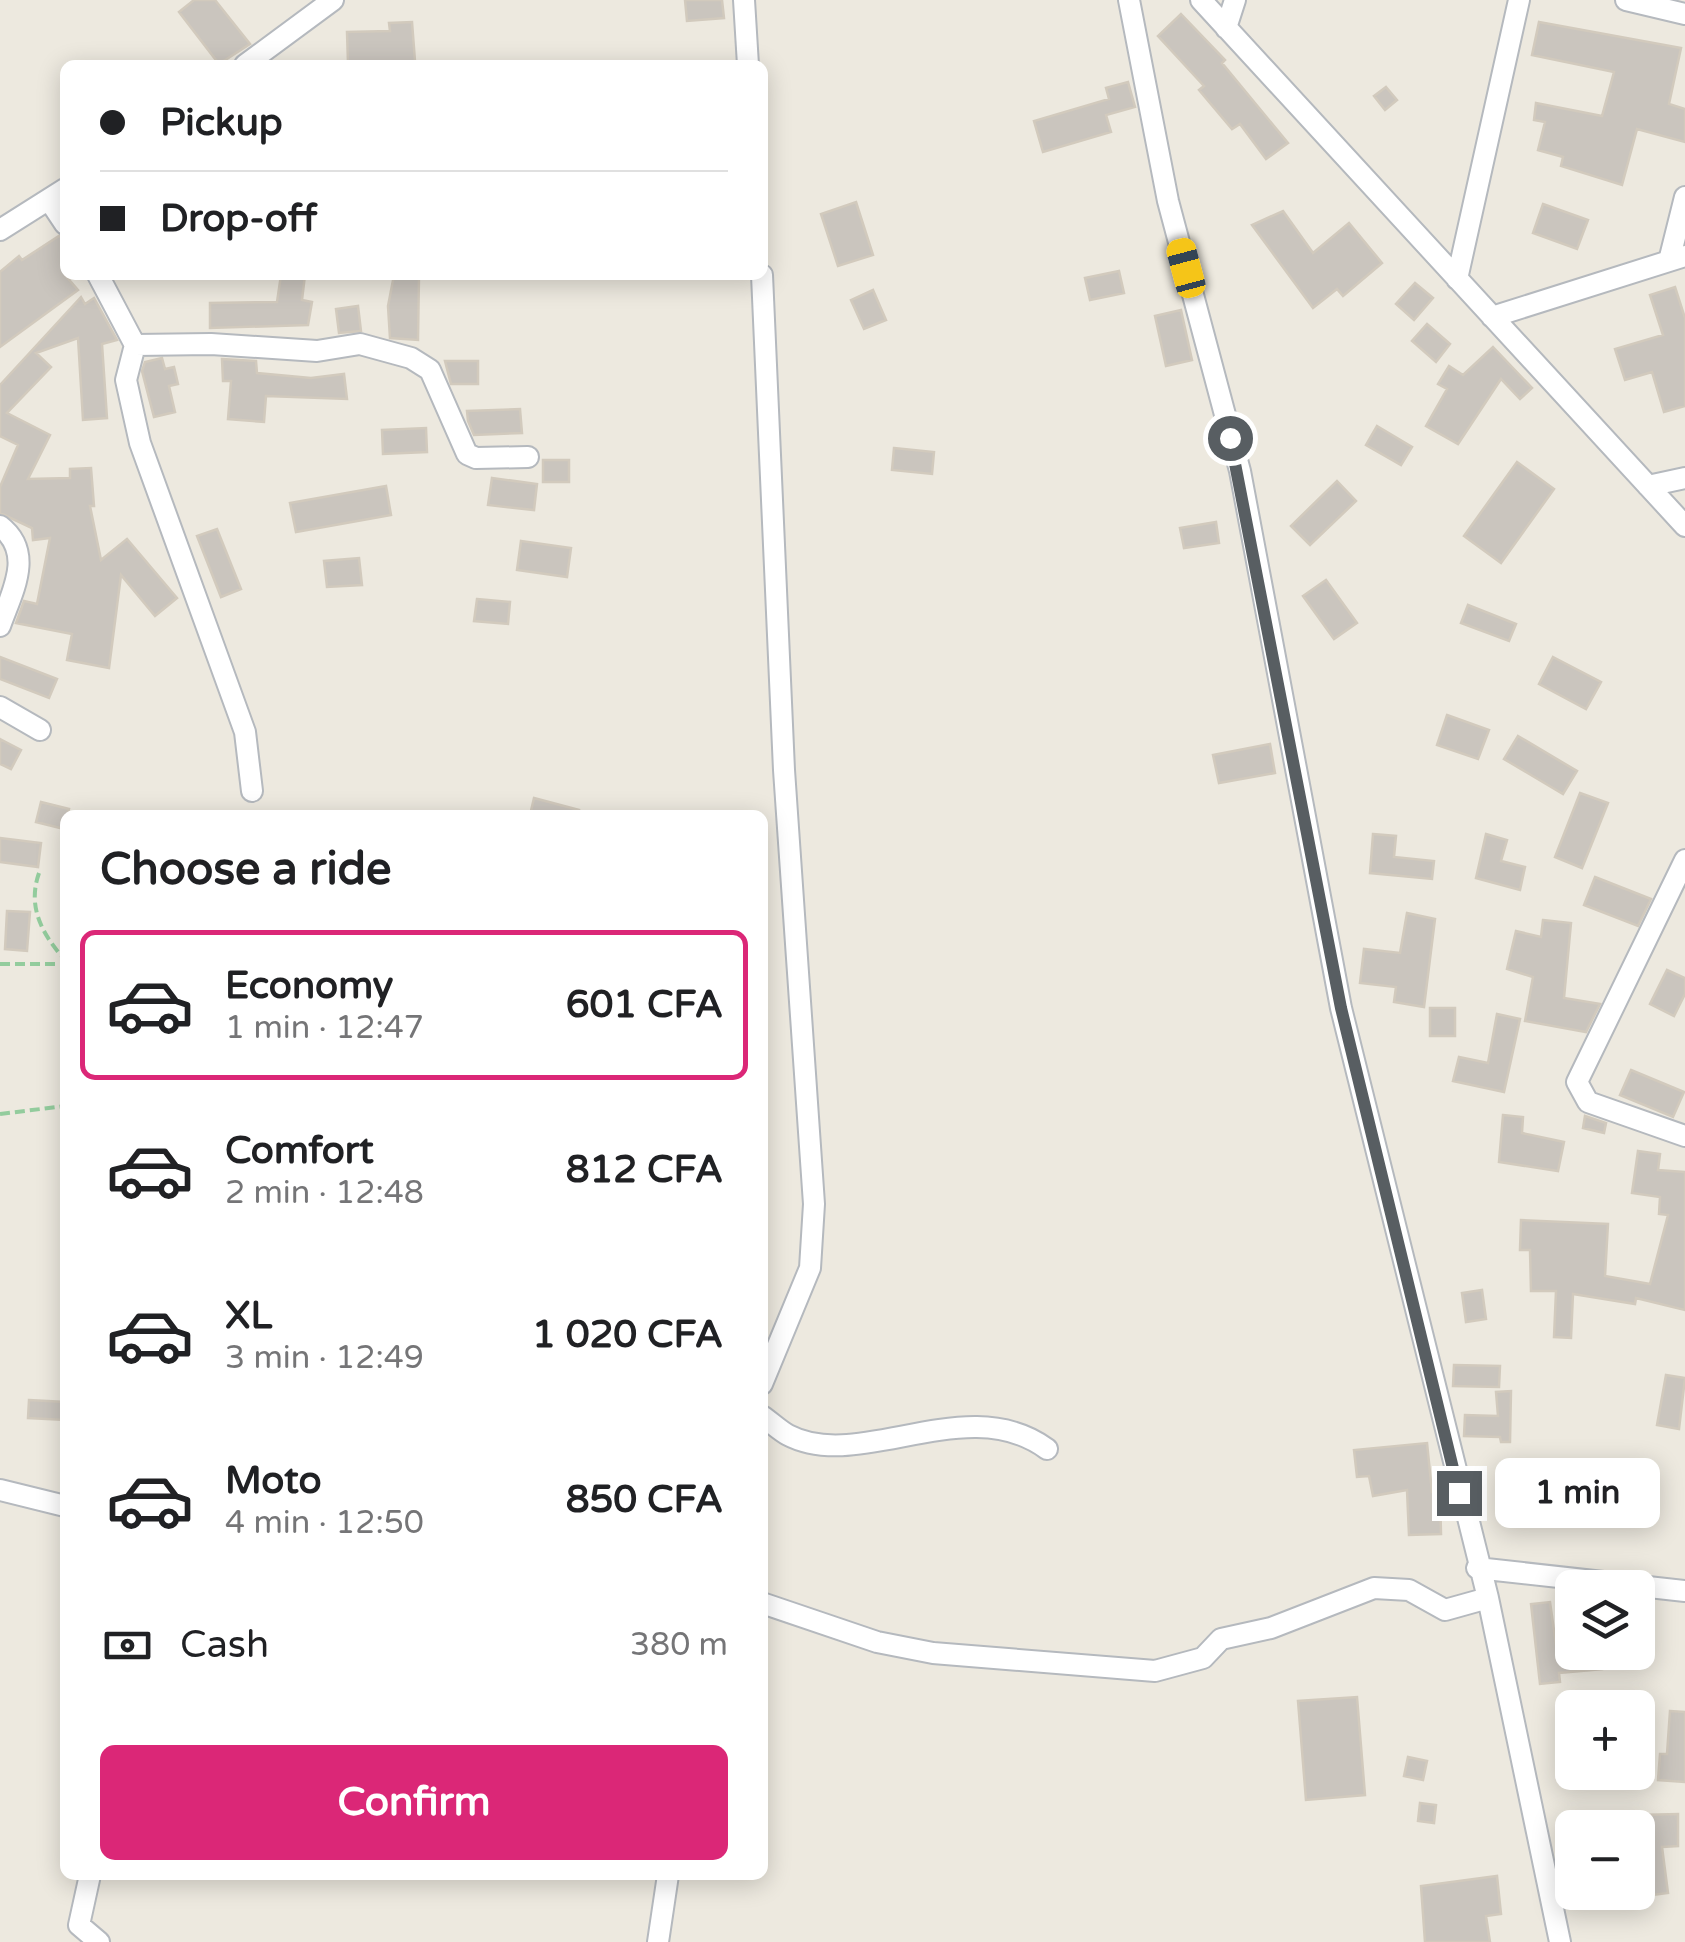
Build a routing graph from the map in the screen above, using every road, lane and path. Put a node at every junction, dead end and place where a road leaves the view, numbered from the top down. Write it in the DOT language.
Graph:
graph roads {
  1 [pos="333,0"];
  2 [pos="744,0"];
  3 [pos="1129,0"];
  4 [pos="1201,0"];
  5 [pos="1235,0"];
  6 [pos="1519,0"];
  7 [pos="1626,0"];
  8 [pos="1685,14"];
  9 [pos="1226,28"];
  10 [pos="251,60"];
  11 [pos="748,60"];
  12 [pos="57,195"];
  13 [pos="1685,197"];
  14 [pos="0,230"];
  15 [pos="1677,258"];
  16 [pos="1457,279"];
  17 [pos="101,280"];
  18 [pos="762,280"];
  19 [pos="1492,317"];
  20 [pos="135,344"];
  21 [pos="528,457"];
  22 [pos="1685,478"];
  23 [pos="1648,486"];
  24 [pos="0,526"];
  25 [pos="1685,526"];
  26 [pos="0,626"];
  27 [pos="0,707"];
  28 [pos="40,730"];
  29 [pos="252,790"];
  30 [pos="1685,860"];
  31 [pos="38,873"];
  32 [pos="60,956"];
  33 [pos="60,962"];
  34 [pos="0,964"];
  35 [pos="60,1107"];
  36 [pos="0,1114"];
  37 [pos="1685,1136"];
  38 [pos="768,1370"];
  39 [pos="768,1420"];
  40 [pos="1047,1448"];
  41 [pos="0,1490"];
  42 [pos="60,1505"];
  43 [pos="1478,1568"];
  44 [pos="1685,1591"];
  45 [pos="1488,1598"];
  46 [pos="768,1605"];
  47 [pos="89,1880"];
  48 [pos="667,1880"];
  49 [pos="99,1942"];
  50 [pos="658,1942"];
  51 [pos="1560,1942"];
  1 -- 10 [label="street"];
  2 -- 11 [label="street"];
  3 -- 43 [label="street"];
  4 -- 9 [label="street"];
  5 -- 9 [label="street"];
  6 -- 16 [label="street"];
  7 -- 8 [label="street"];
  9 -- 16 [label="street"];
  12 -- 14 [label="street"];
  13 -- 15 [label="street"];
  15 -- 19 [label="street"];
  16 -- 19 [label="street"];
  17 -- 20 [label="street"];
  18 -- 38 [label="street"];
  19 -- 23 [label="street"];
  20 -- 21 [label="street"];
  20 -- 29 [label="street"];
  22 -- 23 [label="street"];
  23 -- 25 [label="street"];
  24 -- 26 [label="street"];
  27 -- 28 [label="street"];
  30 -- 37 [label="street"];
  31 -- 32 [label="path"];
  33 -- 34 [label="path"];
  35 -- 36 [label="path"];
  39 -- 40 [label="street"];
  41 -- 42 [label="street"];
  43 -- 44 [label="street"];
  43 -- 45 [label="street"];
  45 -- 46 [label="street"];
  45 -- 51 [label="street"];
  47 -- 49 [label="street"];
  48 -- 50 [label="street"];
}
